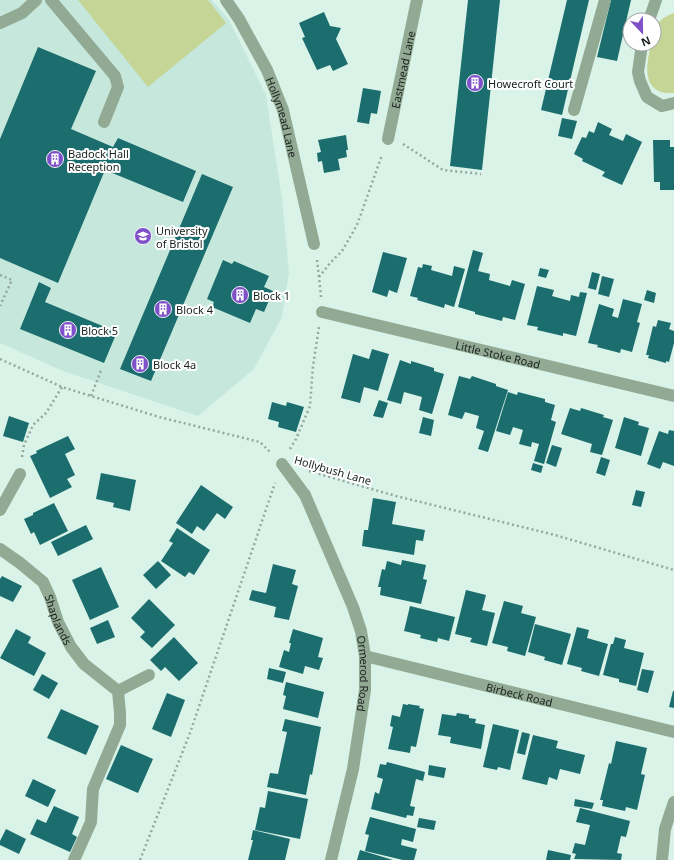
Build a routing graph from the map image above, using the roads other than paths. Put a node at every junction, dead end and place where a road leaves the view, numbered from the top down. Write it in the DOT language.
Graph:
graph roads {
  1 [pos="36,0"];
  2 [pos="51,0"];
  3 [pos="226,0"];
  4 [pos="417,0"];
  5 [pos="605,0"];
  6 [pos="656,0"];
  7 [pos="652,12"];
  8 [pos="0,23"];
  9 [pos="641,52"];
  10 [pos="674,103"];
  11 [pos="574,110"];
  12 [pos="104,122"];
  13 [pos="389,137"];
  14 [pos="314,244"];
  15 [pos="322,312"];
  16 [pos="674,396"];
  17 [pos="282,464"];
  18 [pos="20,474"];
  19 [pos="0,510"];
  20 [pos="0,549"];
  21 [pos="365,656"];
  22 [pos="149,675"];
  23 [pos="118,691"];
  24 [pos="674,732"];
  25 [pos="674,802"];
  26 [pos="74,860"];
  27 [pos="331,860"];
  28 [pos="662,860"];
  1 -- 8 [label="street"];
  2 -- 12 [label="street"];
  3 -- 14 [label="street, Hollymead Lane"];
  4 -- 13 [label="street, Eastmead Lane"];
  5 -- 11 [label="street"];
  6 -- 7 [label="street"];
  9 -- 10 [label="street"];
  15 -- 16 [label="street, Little Stoke Road"];
  17 -- 21 [label="street, Ormerod Road"];
  18 -- 19 [label="street"];
  20 -- 23 [label="street, Shaplands"];
  21 -- 24 [label="street, Birbeck Road"];
  21 -- 27 [label="street, Ormerod Road"];
  22 -- 23 [label="street"];
  23 -- 26 [label="street"];
  25 -- 28 [label="street"];
}
